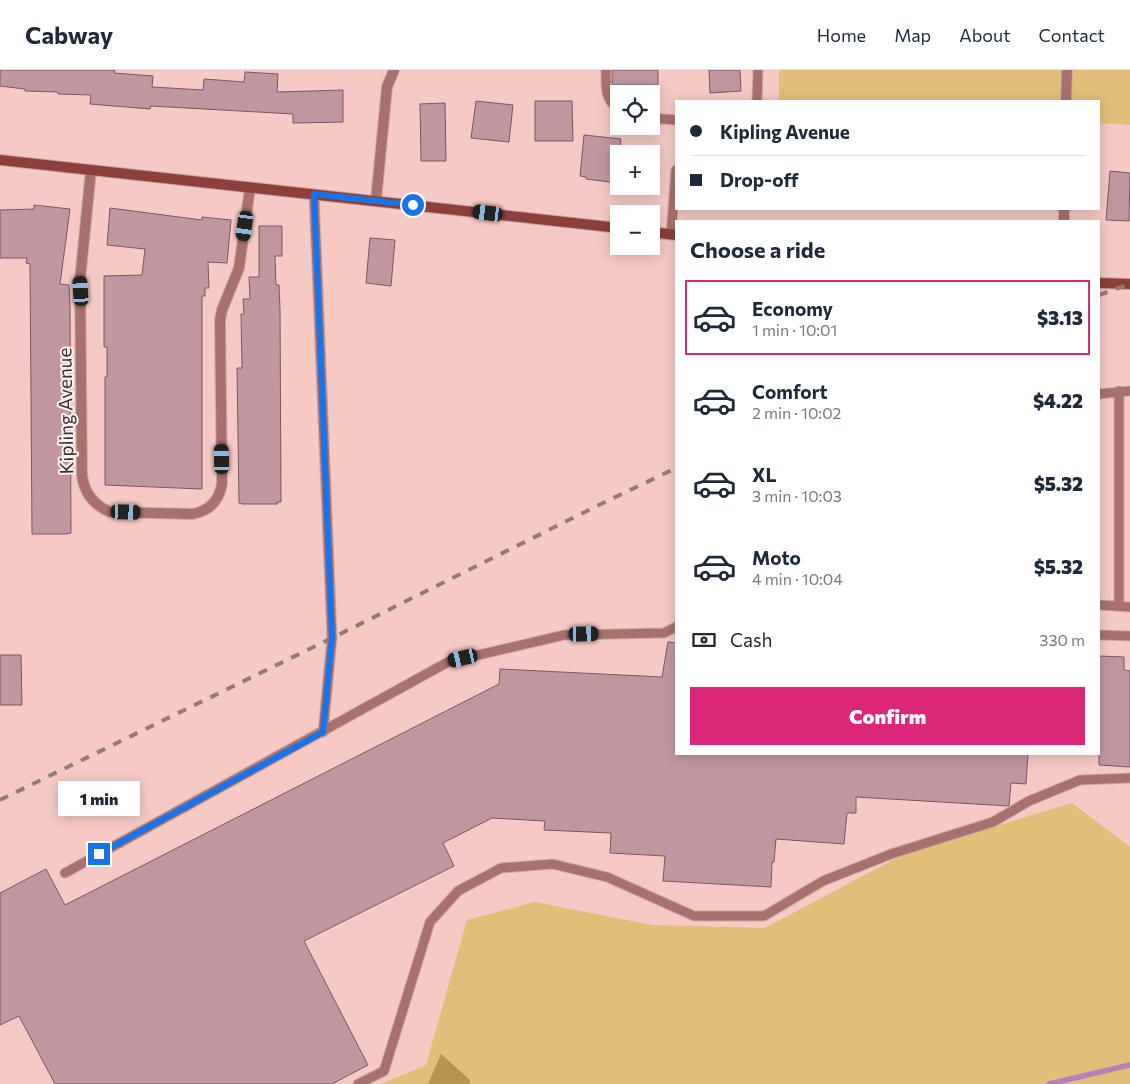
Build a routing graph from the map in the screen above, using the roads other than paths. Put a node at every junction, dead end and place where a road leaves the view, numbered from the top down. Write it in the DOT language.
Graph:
graph roads {
  1 [pos="394,70"];
  2 [pos="606,70"];
  3 [pos="758,70"];
  4 [pos="1067,70"];
  5 [pos="610,100"];
  6 [pos="757,100"];
  7 [pos="1066,100"];
  8 [pos="660,119"];
  9 [pos="675,120"];
  10 [pos="0,160"];
  11 [pos="91,170"];
  12 [pos="250,188"];
  13 [pos="314,194"];
  14 [pos="376,200"];
  15 [pos="675,202"];
  16 [pos="610,227"];
  17 [pos="660,233"];
  18 [pos="674,235"];
  19 [pos="1100,283"];
  20 [pos="1130,284"];
  21 [pos="1130,391"];
  22 [pos="1119,392"];
  23 [pos="1100,394"];
  24 [pos="1100,605"];
  25 [pos="1119,606"];
  26 [pos="1130,607"];
  27 [pos="675,628"];
  28 [pos="1100,635"];
  29 [pos="1130,636"];
  30 [pos="323,732"];
  31 [pos="1130,778"];
  32 [pos="65,873"];
  33 [pos="358,1084"];
  1 -- 14 [label="street"];
  2 -- 5 [label="lane"];
  3 -- 6 [label="lane"];
  4 -- 7 [label="street"];
  8 -- 9 [label="lane"];
  10 -- 11 [label="street"];
  11 -- 12 [label="street"];
  11 -- 12 [label="street, Kipling Avenue"];
  12 -- 13 [label="street"];
  13 -- 14 [label="street"];
  13 -- 30 [label="lane"];
  14 -- 16 [label="street"];
  15 -- 18 [label="lane"];
  17 -- 18 [label="street"];
  19 -- 20 [label="street"];
  21 -- 22 [label="lane"];
  22 -- 23 [label="lane"];
  22 -- 25 [label="lane"];
  24 -- 25 [label="lane"];
  25 -- 26 [label="lane"];
  27 -- 30 [label="lane"];
  28 -- 29 [label="lane"];
  30 -- 32 [label="lane"];
  31 -- 33 [label="lane"];
}
